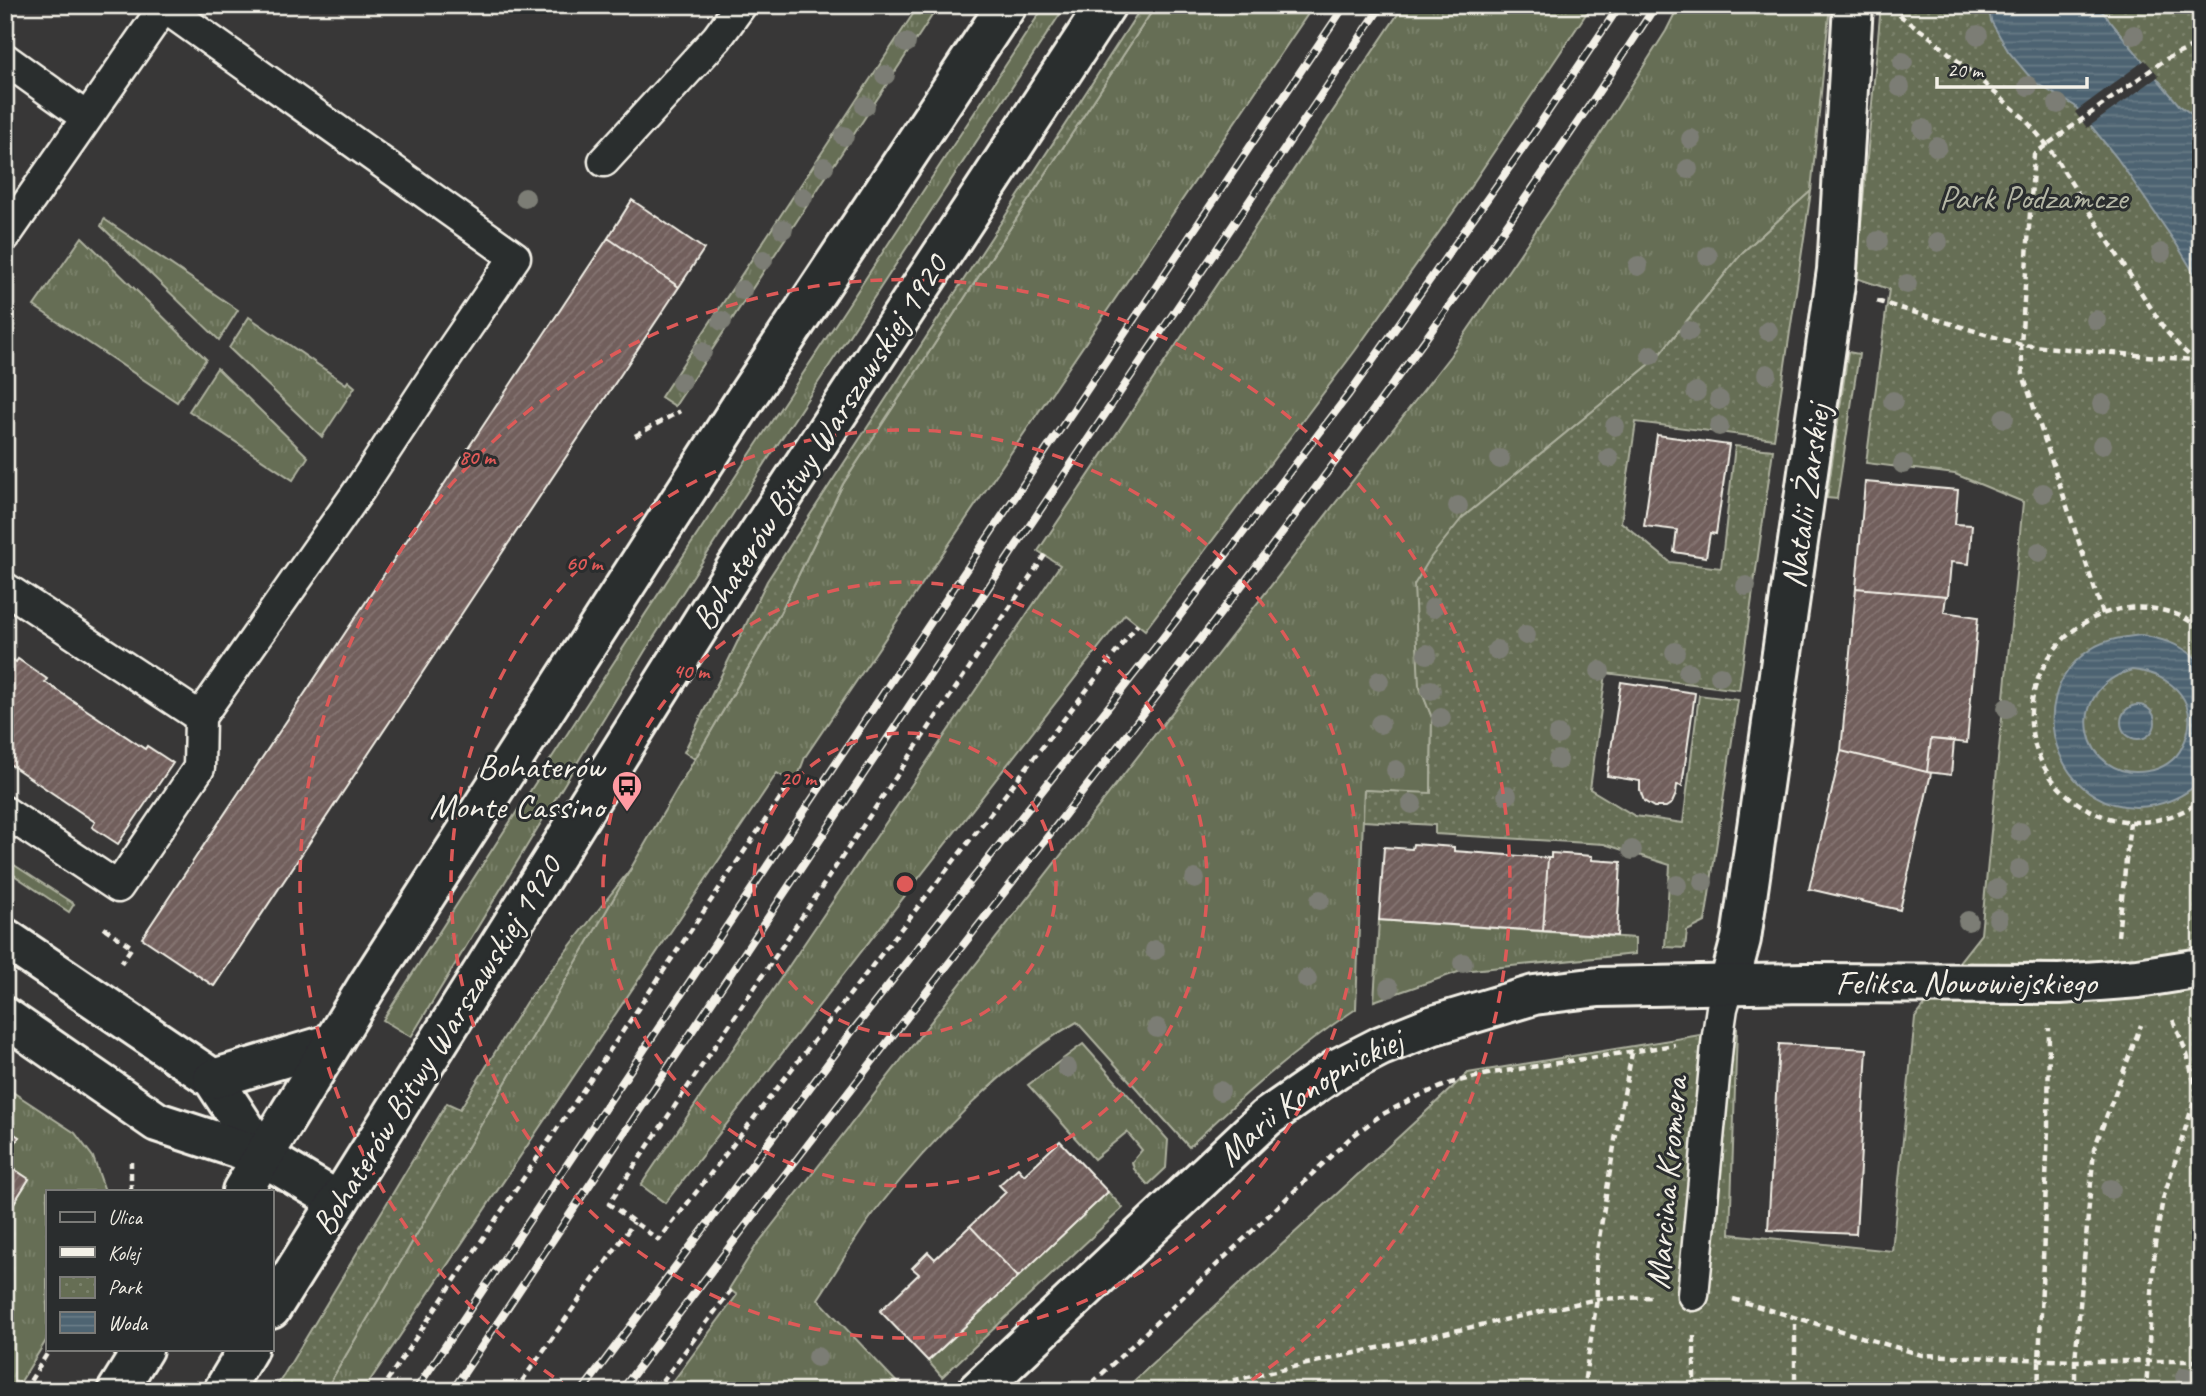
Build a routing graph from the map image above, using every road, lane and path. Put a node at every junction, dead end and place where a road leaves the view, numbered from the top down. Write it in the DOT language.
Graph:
graph roads {
  1 [pos="741,5"];
  2 [pos="1007,5"];
  3 [pos="1105,5"];
  4 [pos="1853,5"];
  5 [pos="163,6"];
  6 [pos="1906,19"];
  7 [pos="2201,43"];
  8 [pos="5,59"];
  9 [pos="87,118"];
  10 [pos="2048,145"];
  11 [pos="604,161"];
  12 [pos="5,236"];
  13 [pos="1876,300"];
  14 [pos="2021,345"];
  15 [pos="2195,361"];
  16 [pos="2201,366"];
  17 [pos="1045,555"];
  18 [pos="5,588"];
  19 [pos="2103,614"];
  20 [pos="1138,624"];
  21 [pos="2201,628"];
  22 [pos="200,717"];
  23 [pos="791,782"];
  24 [pos="2201,802"];
  25 [pos="5,812"];
  26 [pos="2130,822"];
  27 [pos="108,930"];
  28 [pos="2119,930"];
  29 [pos="5,938"];
  30 [pos="121,962"];
  31 [pos="2201,968"];
  32 [pos="1730,984"];
  33 [pos="2170,1013"];
  34 [pos="5,1017"];
  35 [pos="2143,1018"];
  36 [pos="2036,1026"];
  37 [pos="330,1044"];
  38 [pos="1675,1044"];
  39 [pos="1632,1052"];
  40 [pos="213,1079"];
  41 [pos="2197,1092"];
  42 [pos="2201,1109"];
  43 [pos="264,1157"];
  44 [pos="131,1159"];
  45 [pos="131,1190"];
  46 [pos="243,1190"];
  47 [pos="338,1201"];
  48 [pos="634,1222"];
  49 [pos="731,1290"];
  50 [pos="1693,1295"];
  51 [pos="1597,1299"];
  52 [pos="273,1307"];
  53 [pos="1796,1318"];
  54 [pos="49,1350"];
  55 [pos="143,1350"];
  56 [pos="247,1350"];
  57 [pos="2038,1359"];
  58 [pos="2148,1360"];
  59 [pos="2075,1361"];
  60 [pos="2201,1361"];
  61 [pos="24,1391"];
  62 [pos="117,1391"];
  63 [pos="223,1391"];
  64 [pos="380,1391"];
  65 [pos="515,1391"];
  66 [pos="655,1391"];
  67 [pos="977,1391"];
  68 [pos="1084,1391"];
  69 [pos="1186,1391"];
  70 [pos="1583,1391"];
  71 [pos="1695,1391"];
  72 [pos="1795,1391"];
  73 [pos="2038,1391"];
  74 [pos="2075,1391"];
  75 [pos="2146,1391"];
  1 -- 11 [label="lane"];
  2 -- 37 [label="street"];
  3 -- 47 [label="street, Bohaterów Bitwy Warszawskiej 1920"];
  4 -- 32 [label="street, Natalii Żarskiej"];
  5 -- 9 [label="lane"];
  5 -- 22 [label="lane"];
  6 -- 10 [label="path"];
  7 -- 10 [label="path"];
  8 -- 9 [label="lane"];
  9 -- 12 [label="lane"];
  10 -- 14 [label="path"];
  10 -- 15 [label="path"];
  13 -- 14 [label="path"];
  14 -- 15 [label="path"];
  14 -- 19 [label="path"];
  15 -- 16 [label="path"];
  17 -- 48 [label="path"];
  18 -- 22 [label="lane"];
  19 -- 21 [label="path"];
  19 -- 26 [label="path"];
  20 -- 48 [label="path"];
  22 -- 25 [label="lane"];
  23 -- 64 [label="path"];
  24 -- 26 [label="path"];
  26 -- 28 [label="path"];
  27 -- 30 [label="path"];
  29 -- 40 [label="street"];
  31 -- 32 [label="street, Feliksa Nowowiejskiego"];
  32 -- 50 [label="lane, Marcina Kromera"];
  32 -- 67 [label="street, Marii Konopnickiej"];
  33 -- 41 [label="path"];
  34 -- 43 [label="street"];
  35 -- 59 [label="path"];
  36 -- 57 [label="path"];
  37 -- 40 [label="street"];
  37 -- 43 [label="street"];
  38 -- 39 [label="path"];
  39 -- 51 [label="path"];
  39 -- 68 [label="path"];
  40 -- 43 [label="street"];
  41 -- 42 [label="path"];
  41 -- 58 [label="path"];
  43 -- 46 [label="street"];
  43 -- 47 [label="street"];
  44 -- 45 [label="path"];
  47 -- 52 [label="street, Bohaterów Bitwy Warszawskiej 1920"];
  48 -- 65 [label="path"];
  49 -- 66 [label="path"];
  50 -- 51 [label="path"];
  50 -- 53 [label="path"];
  50 -- 71 [label="path, Marcina Kromera"];
  51 -- 69 [label="path"];
  51 -- 70 [label="path"];
  53 -- 57 [label="path"];
  53 -- 72 [label="path"];
  54 -- 61 [label="path"];
  55 -- 62 [label="street"];
  56 -- 63 [label="street"];
  57 -- 59 [label="path"];
  57 -- 73 [label="path"];
  58 -- 59 [label="path"];
  58 -- 60 [label="path"];
  58 -- 75 [label="path"];
  59 -- 74 [label="path"];
}
